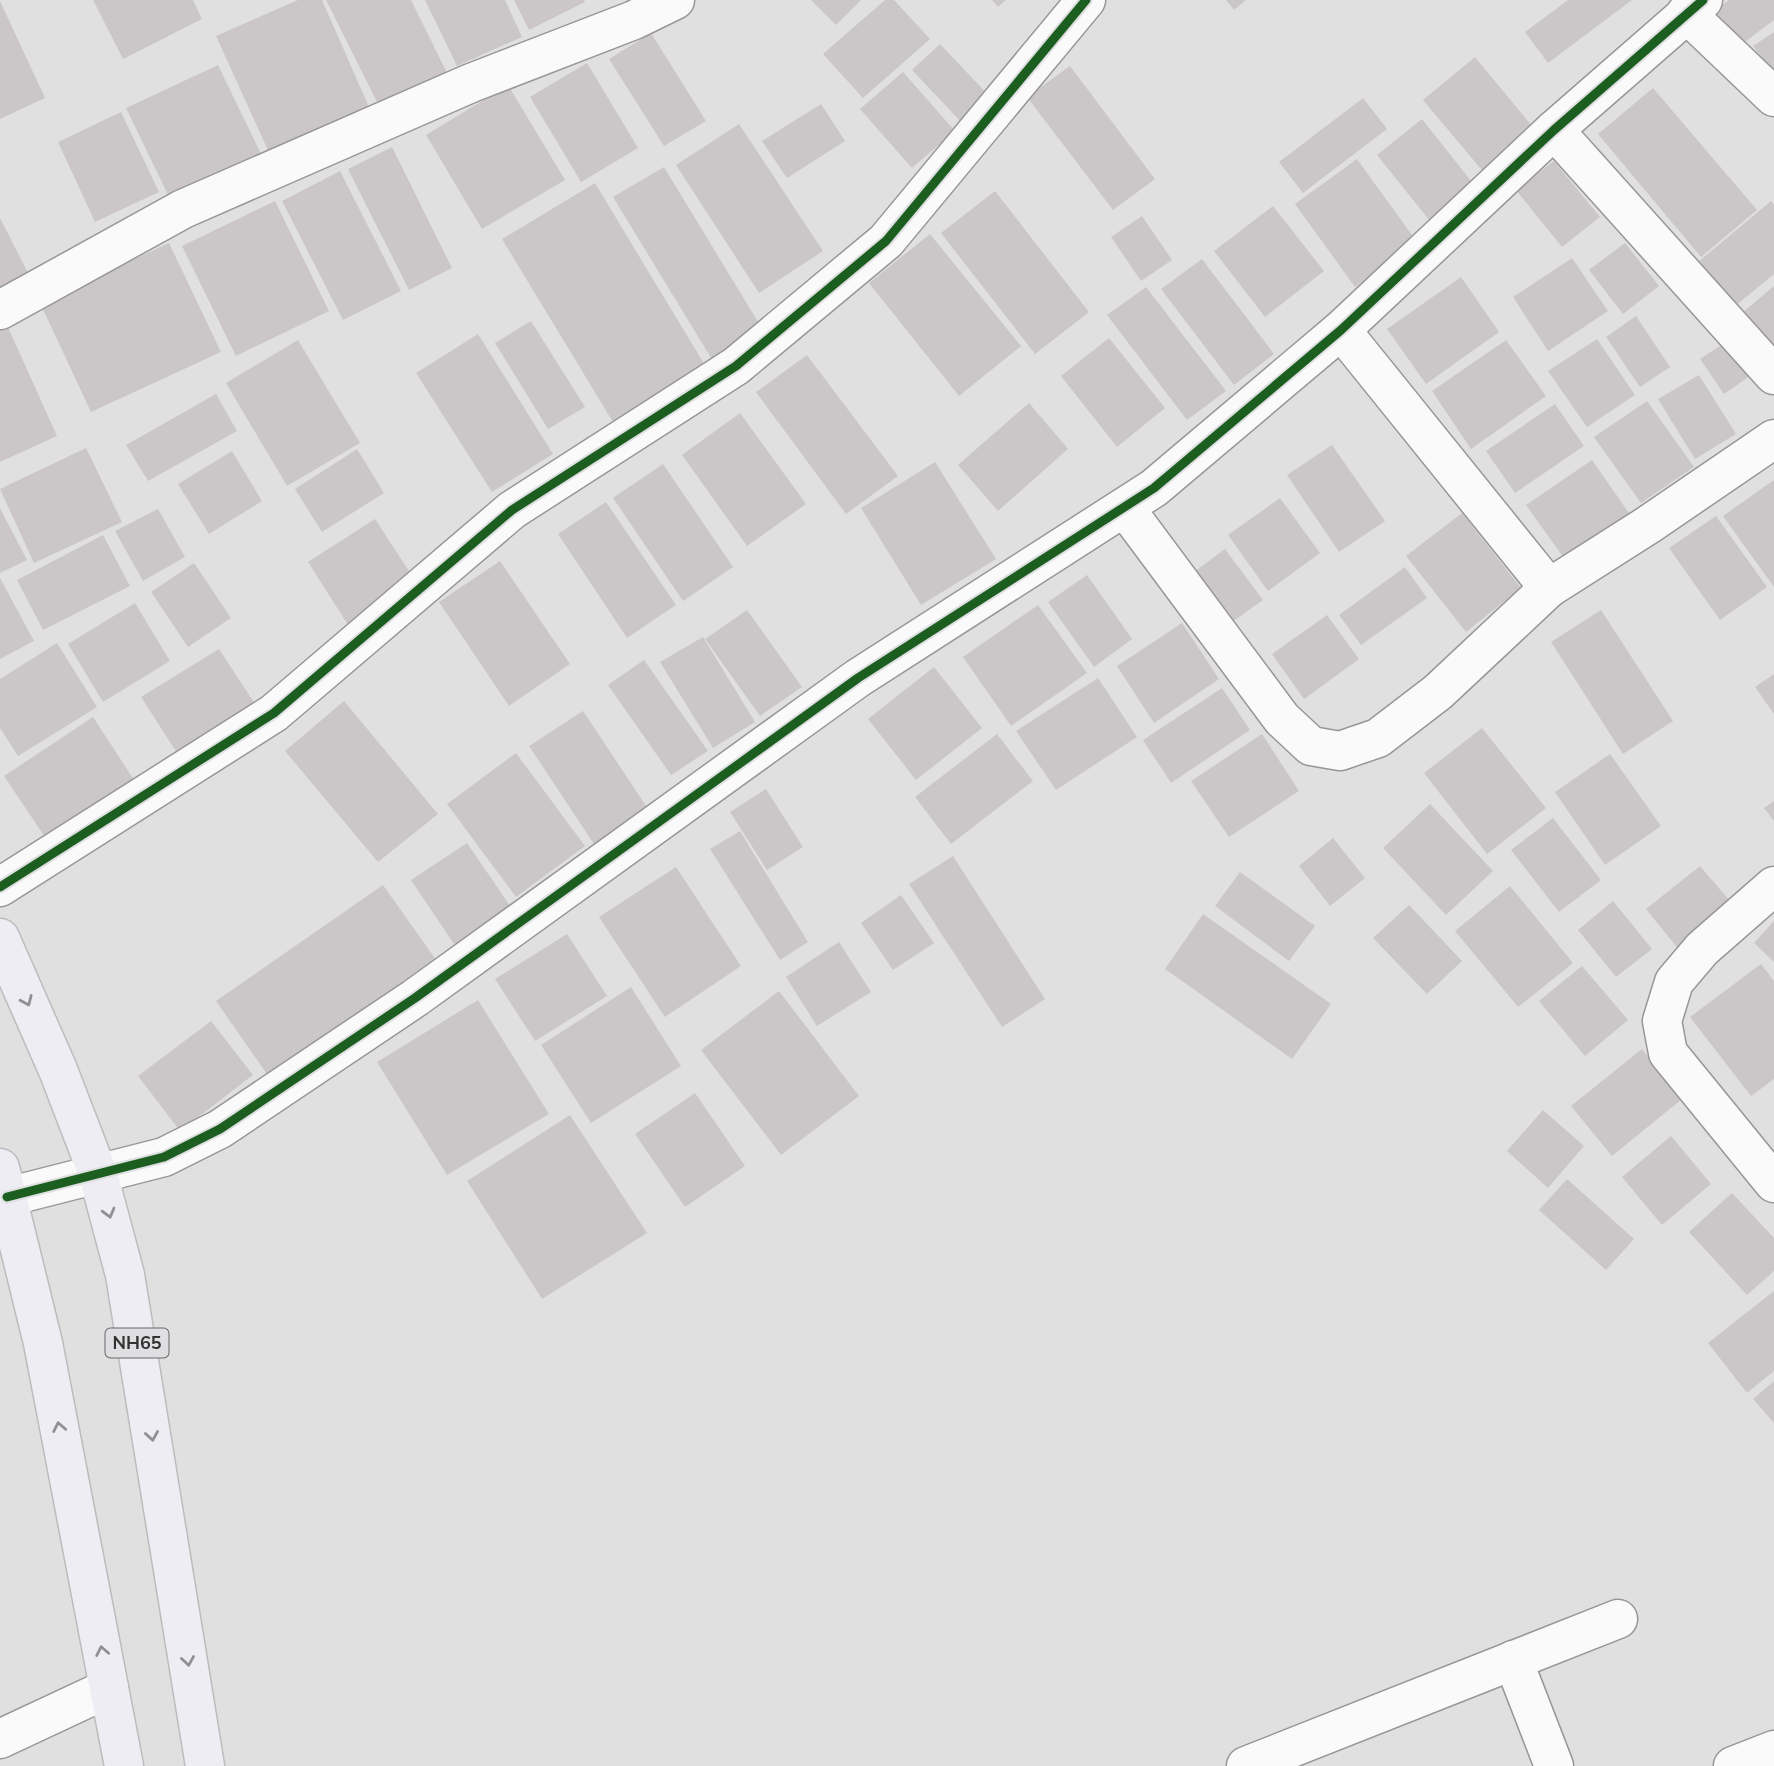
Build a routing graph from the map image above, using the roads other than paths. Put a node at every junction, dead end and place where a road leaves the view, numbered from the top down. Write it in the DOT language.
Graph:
graph roads {
  1 [pos="675,0"];
  2 [pos="1086,0"];
  3 [pos="1694,7"];
  4 [pos="1774,97"];
  5 [pos="1554,130"];
  6 [pos="0,310"];
  7 [pos="1341,330"];
  8 [pos="1774,375"];
  9 [pos="1774,439"];
  10 [pos="1125,508"];
  11 [pos="1549,587"];
  12 [pos="1774,886"];
  13 [pos="0,887"];
  14 [pos="0,939"];
  15 [pos="98,1174"];
  16 [pos="4,1182"];
  17 [pos="1774,1183"];
  18 [pos="1618,1619"];
  19 [pos="1513,1660"];
  20 [pos="109,1688"];
  21 [pos="0,1739"];
  22 [pos="1774,1749"];
  23 [pos="124,1766"];
  24 [pos="205,1766"];
  25 [pos="1247,1766"];
  26 [pos="1554,1766"];
  27 [pos="1733,1766"];
  1 -- 6 [label="street"];
  2 -- 13 [label="street"];
  3 -- 4 [label="street"];
  3 -- 5 [label="street"];
  5 -- 7 [label="street"];
  5 -- 8 [label="street"];
  7 -- 10 [label="street"];
  7 -- 11 [label="street"];
  9 -- 11 [label="street"];
  10 -- 11 [label="street"];
  10 -- 15 [label="street"];
  12 -- 17 [label="street"];
  14 -- 15 [label="highway, NH65, one-way"];
  15 -- 16 [label="street"];
  15 -- 24 [label="highway, NH65, one-way"];
  20 -- 16 [label="highway, one-way"];
  18 -- 19 [label="street"];
  19 -- 25 [label="street"];
  19 -- 26 [label="street"];
  20 -- 21 [label="street"];
  20 -- 23 [label="highway"];
  22 -- 27 [label="street"];
}
